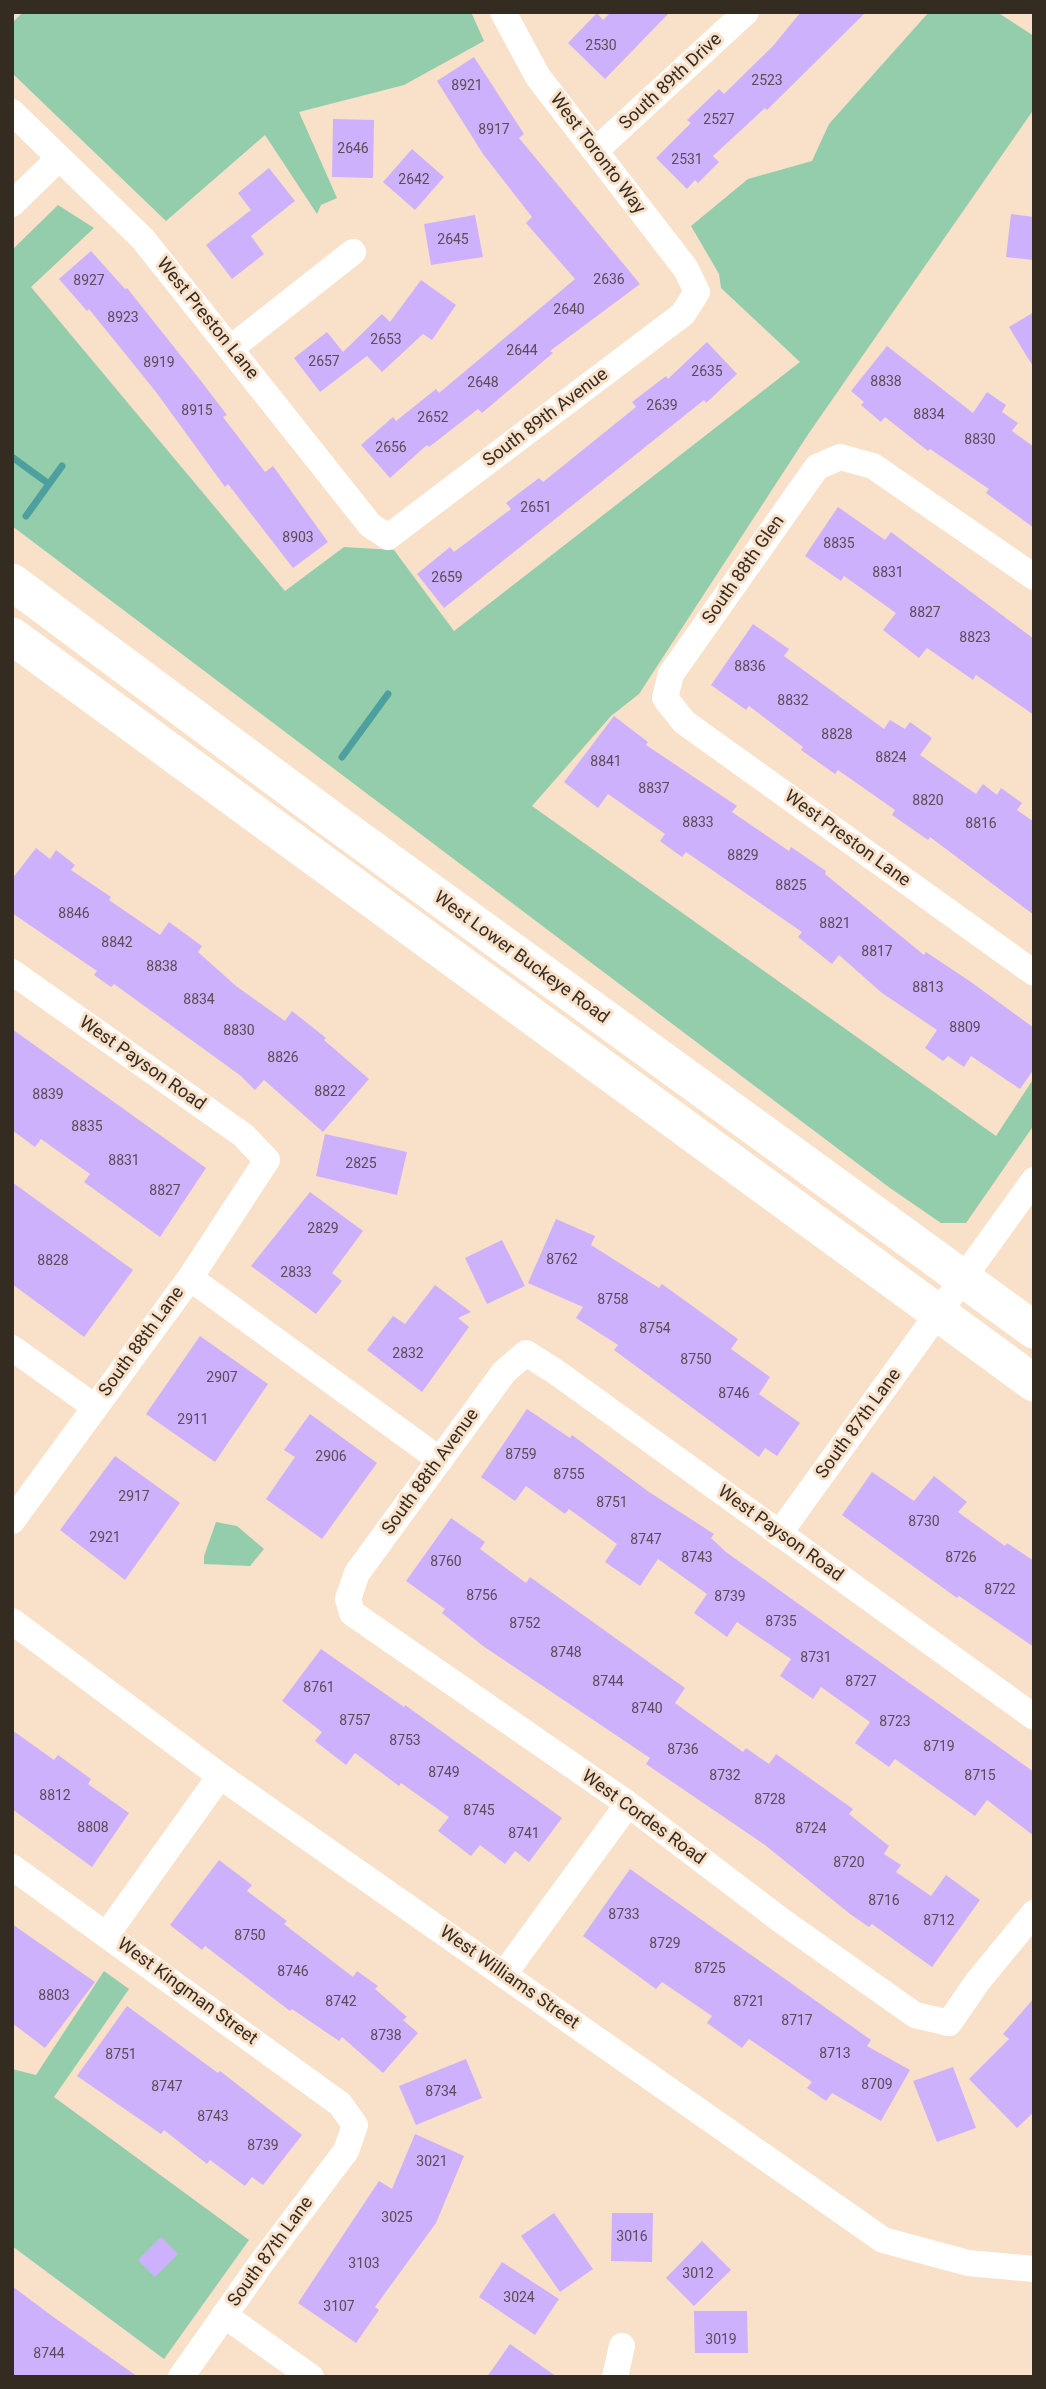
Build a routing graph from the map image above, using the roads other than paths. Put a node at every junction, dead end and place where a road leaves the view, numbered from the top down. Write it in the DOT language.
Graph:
graph roads {
  1 [pos="503,12"];
  2 [pos="746,12"];
  3 [pos="12,112"];
  4 [pos="595,151"];
  5 [pos="59,158"];
  6 [pos="12,204"];
  7 [pos="353,252"];
  8 [pos="696,292"];
  9 [pos="231,348"];
  10 [pos="388,537"];
  11 [pos="1034,577"];
  12 [pos="12,582"];
  13 [pos="12,636"];
  14 [pos="666,698"];
  15 [pos="12,972"];
  16 [pos="1034,973"];
  17 [pos="267,1160"];
  18 [pos="1034,1180"];
  19 [pos="190,1278"];
  20 [pos="964,1279"];
  21 [pos="938,1315"];
  22 [pos="1034,1329"];
  23 [pos="12,1348"];
  24 [pos="526,1353"];
  25 [pos="1034,1383"];
  26 [pos="95,1407"];
  27 [pos="440,1460"];
  28 [pos="12,1521"];
  29 [pos="779,1534"];
  30 [pos="348,1599"];
  31 [pos="12,1621"];
  32 [pos="1034,1717"];
  33 [pos="220,1776"];
  34 [pos="628,1804"];
  35 [pos="12,1867"];
  36 [pos="1034,1913"];
  37 [pos="107,1934"];
  38 [pos="504,1974"];
  39 [pos="355,2125"];
  40 [pos="1034,2270"];
  41 [pos="224,2315"];
  42 [pos="622,2346"];
  43 [pos="181,2377"];
  44 [pos="312,2377"];
  45 [pos="615,2377"];
  1 -- 4 [label="street, West Toronto Way"];
  2 -- 4 [label="street, South 89th Drive"];
  3 -- 5 [label="street, West Preston Lane"];
  4 -- 8 [label="street, West Toronto Way"];
  5 -- 6 [label="street"];
  5 -- 9 [label="street, West Preston Lane"];
  7 -- 9 [label="street"];
  8 -- 10 [label="street, South 89th Avenue"];
  9 -- 10 [label="street, West Preston Lane"];
  11 -- 14 [label="street, South 88th Glen"];
  12 -- 20 [label="main road, West Lower Buckeye Road"];
  13 -- 21 [label="main road"];
  14 -- 16 [label="street, West Preston Lane"];
  15 -- 17 [label="street, West Payson Road"];
  17 -- 19 [label="street, South 88th Lane"];
  18 -- 20 [label="street"];
  19 -- 26 [label="street, South 88th Lane"];
  19 -- 27 [label="street"];
  20 -- 21 [label="street"];
  20 -- 22 [label="main road, West Lower Buckeye Road"];
  21 -- 25 [label="main road"];
  21 -- 29 [label="street, South 87th Lane"];
  23 -- 26 [label="street"];
  24 -- 27 [label="street, South 88th Avenue"];
  24 -- 29 [label="street, West Payson Road"];
  26 -- 28 [label="street, South 88th Lane"];
  27 -- 30 [label="street, South 88th Avenue"];
  29 -- 32 [label="street, West Payson Road"];
  30 -- 34 [label="street, West Cordes Road"];
  31 -- 33 [label="street, West Williams Street"];
  33 -- 37 [label="street"];
  33 -- 38 [label="street, West Williams Street"];
  34 -- 36 [label="street, West Cordes Road"];
  34 -- 38 [label="street"];
  35 -- 37 [label="street, West Kingman Street"];
  37 -- 39 [label="street, West Kingman Street"];
  38 -- 40 [label="street, West Williams Street"];
  39 -- 41 [label="street, South 87th Lane"];
  41 -- 43 [label="street, South 87th Lane"];
  41 -- 44 [label="street"];
  42 -- 45 [label="street"];
}
